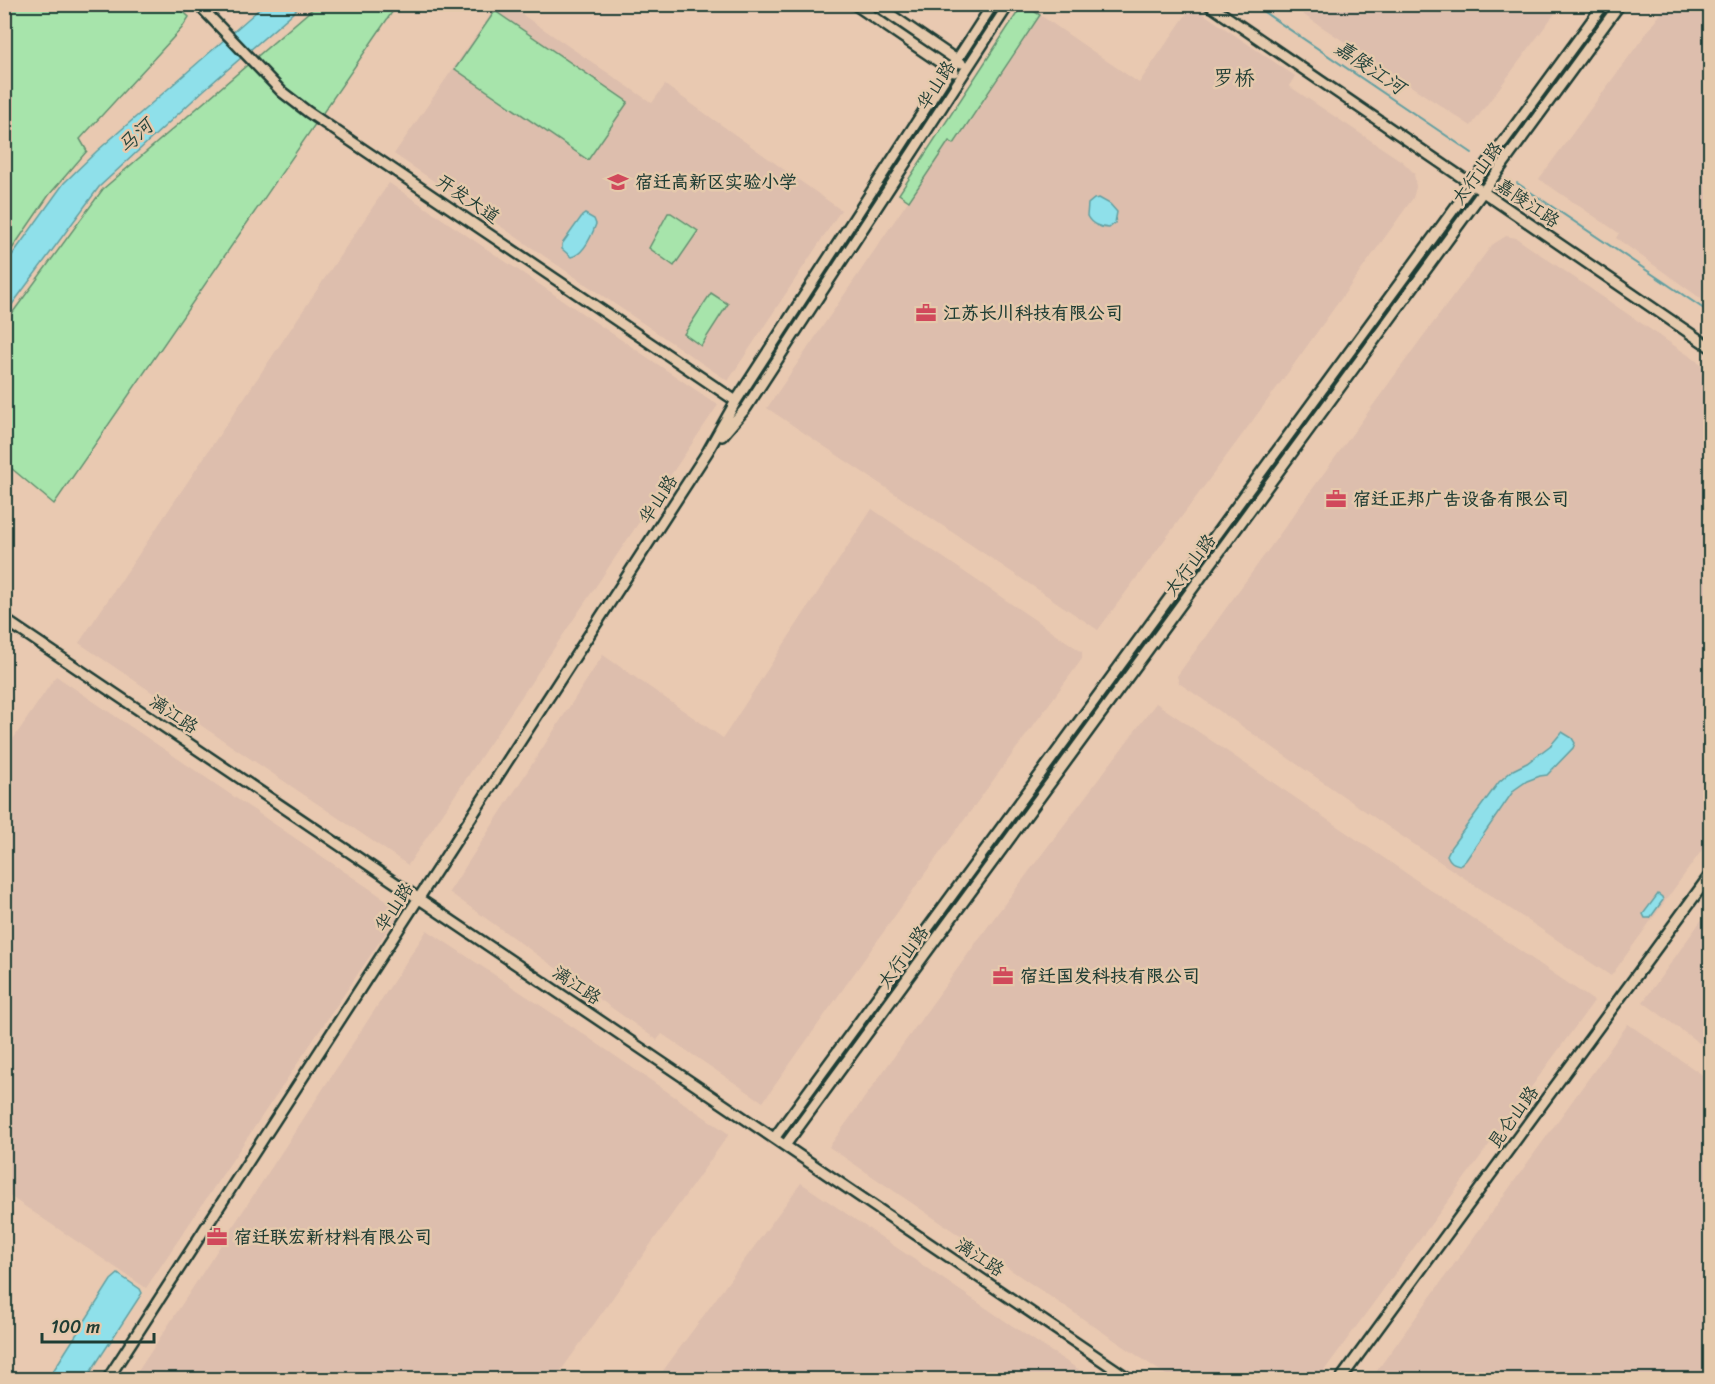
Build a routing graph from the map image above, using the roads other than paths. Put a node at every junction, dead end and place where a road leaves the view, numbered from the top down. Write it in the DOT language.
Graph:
graph roads {
  1 [pos="198,4"];
  2 [pos="854,4"];
  3 [pos="875,4"];
  4 [pos="993,4"];
  5 [pos="1009,4"];
  6 [pos="1208,4"];
  7 [pos="1604,4"];
  8 [pos="1620,4"];
  9 [pos="957,60"];
  10 [pos="968,68"];
  11 [pos="951,70"];
  12 [pos="962,76"];
  13 [pos="1471,184"];
  14 [pos="1483,192"];
  15 [pos="1710,346"];
  16 [pos="736,401"];
  17 [pos="708,452"];
  18 [pos="4,619"];
  19 [pos="1710,875"];
  20 [pos="418,900"];
  21 [pos="775,1137"];
  22 [pos="786,1144"];
  23 [pos="107,1380"];
  24 [pos="1131,1380"];
  25 [pos="1340,1380"];
  1 -- 16 [label="street, 开发大道"];
  2 -- 11 [label="street"];
  3 -- 9 [label="street"];
  4 -- 9 [label="street, 华山路"];
  5 -- 10 [label="street, 华山路"];
  6 -- 13 [label="street, 嘉陵江路"];
  7 -- 13 [label="street, 太行山路"];
  8 -- 14 [label="street, 太行山路"];
  9 -- 10 [label="street"];
  9 -- 11 [label="street, 华山路"];
  10 -- 12 [label="street, 华山路"];
  11 -- 12 [label="street"];
  11 -- 16 [label="street, 华山路"];
  12 -- 17 [label="street, 华山路"];
  13 -- 14 [label="street, 嘉陵江路"];
  13 -- 21 [label="street, 太行山路"];
  14 -- 15 [label="street, 嘉陵江路"];
  14 -- 22 [label="street, 太行山路"];
  16 -- 17 [label="street, 华山路"];
  17 -- 20 [label="street, 华山路"];
  18 -- 20 [label="street, 漓江路"];
  19 -- 25 [label="street, 昆仑山路"];
  20 -- 21 [label="street, 漓江路"];
  20 -- 23 [label="street, 华山路"];
  21 -- 22 [label="street, 漓江路"];
  22 -- 24 [label="street, 漓江路"];
}
